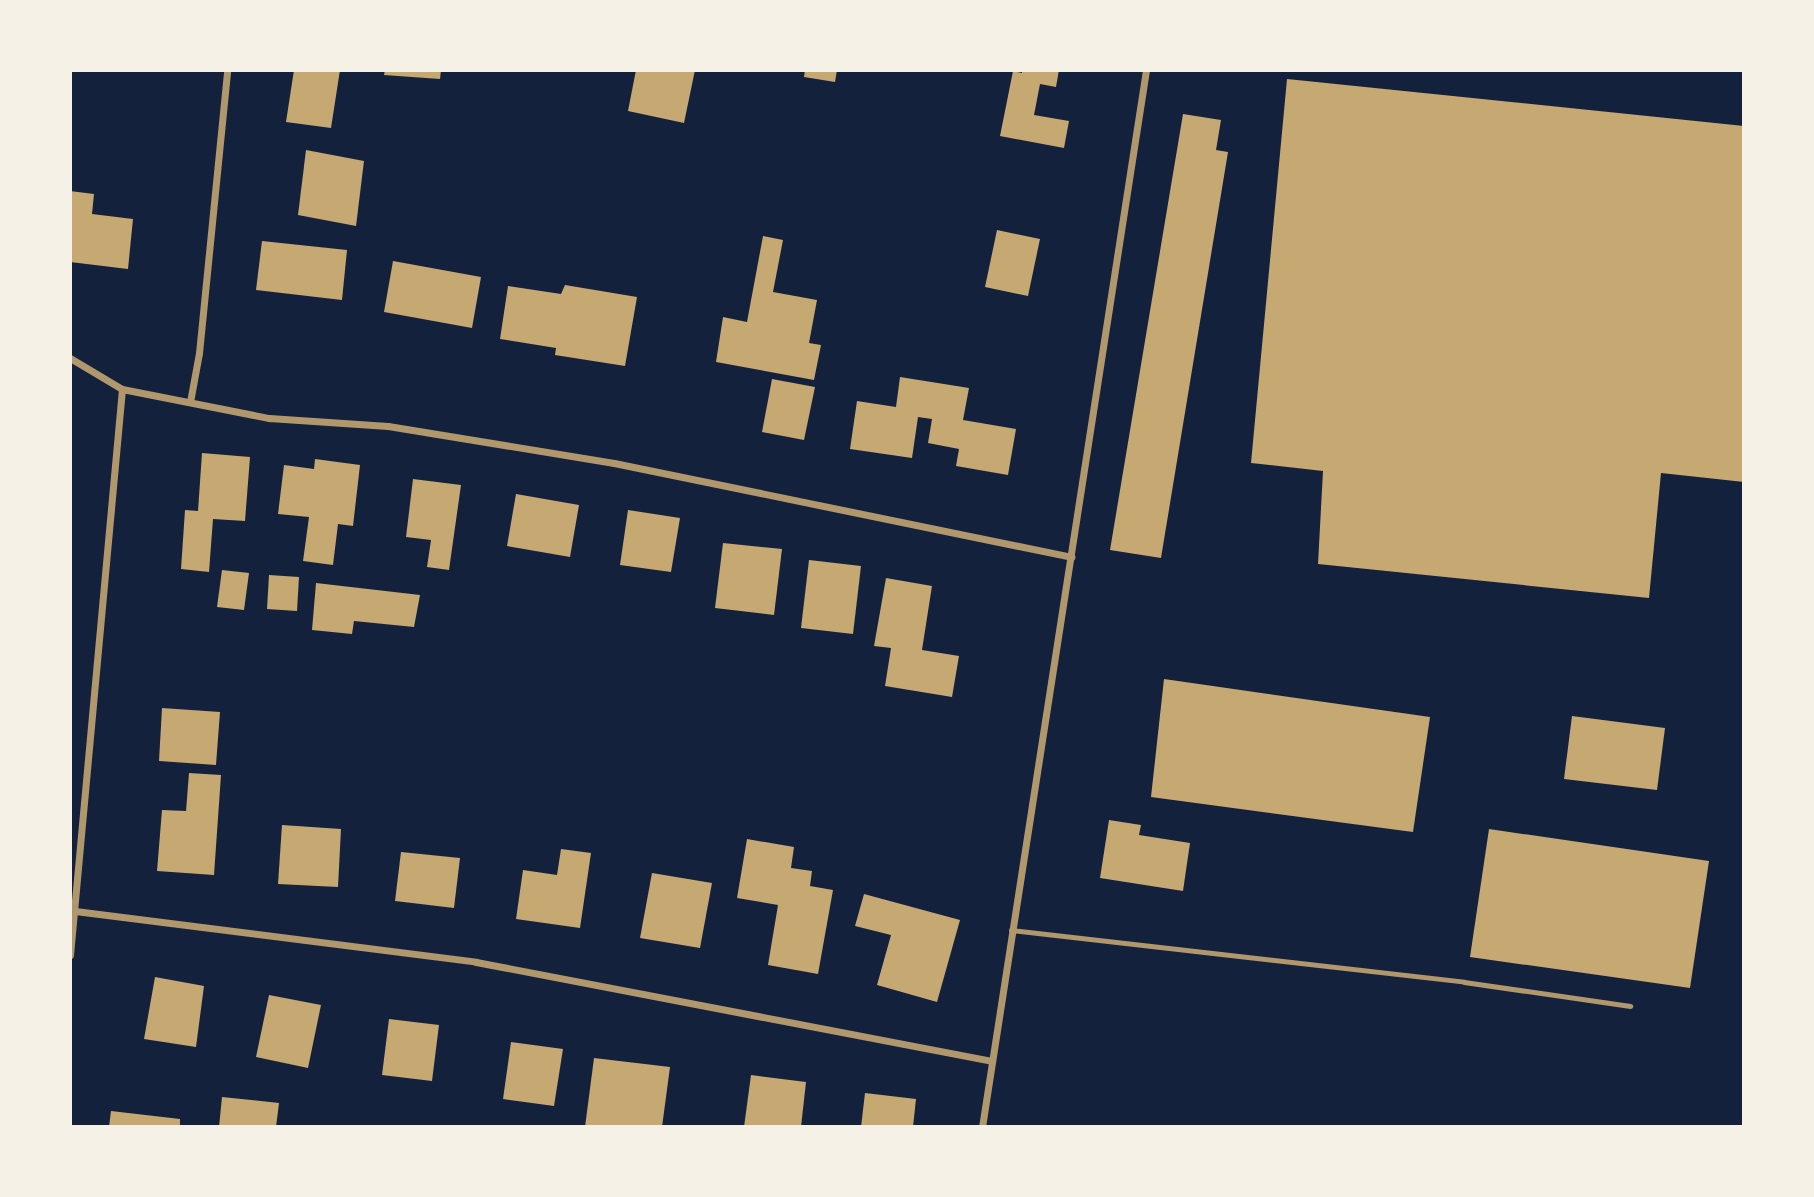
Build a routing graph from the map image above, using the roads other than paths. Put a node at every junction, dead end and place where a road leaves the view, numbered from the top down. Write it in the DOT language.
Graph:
graph roads {
  1 [pos="227,70"];
  2 [pos="1146,70"];
  3 [pos="70,358"];
  4 [pos="122,390"];
  5 [pos="190,402"];
  6 [pos="1071,557"];
  7 [pos="75,911"];
  8 [pos="1011,930"];
  9 [pos="70,955"];
  10 [pos="1630,1006"];
  11 [pos="992,1061"];
  12 [pos="982,1127"];
  1 -- 5 [label="street"];
  2 -- 6 [label="street"];
  3 -- 4 [label="street"];
  4 -- 5 [label="street"];
  4 -- 7 [label="street"];
  5 -- 6 [label="street"];
  6 -- 8 [label="street"];
  7 -- 9 [label="street"];
  7 -- 11 [label="street"];
  8 -- 10 [label="lane"];
  8 -- 11 [label="street"];
  11 -- 12 [label="street"];
}
